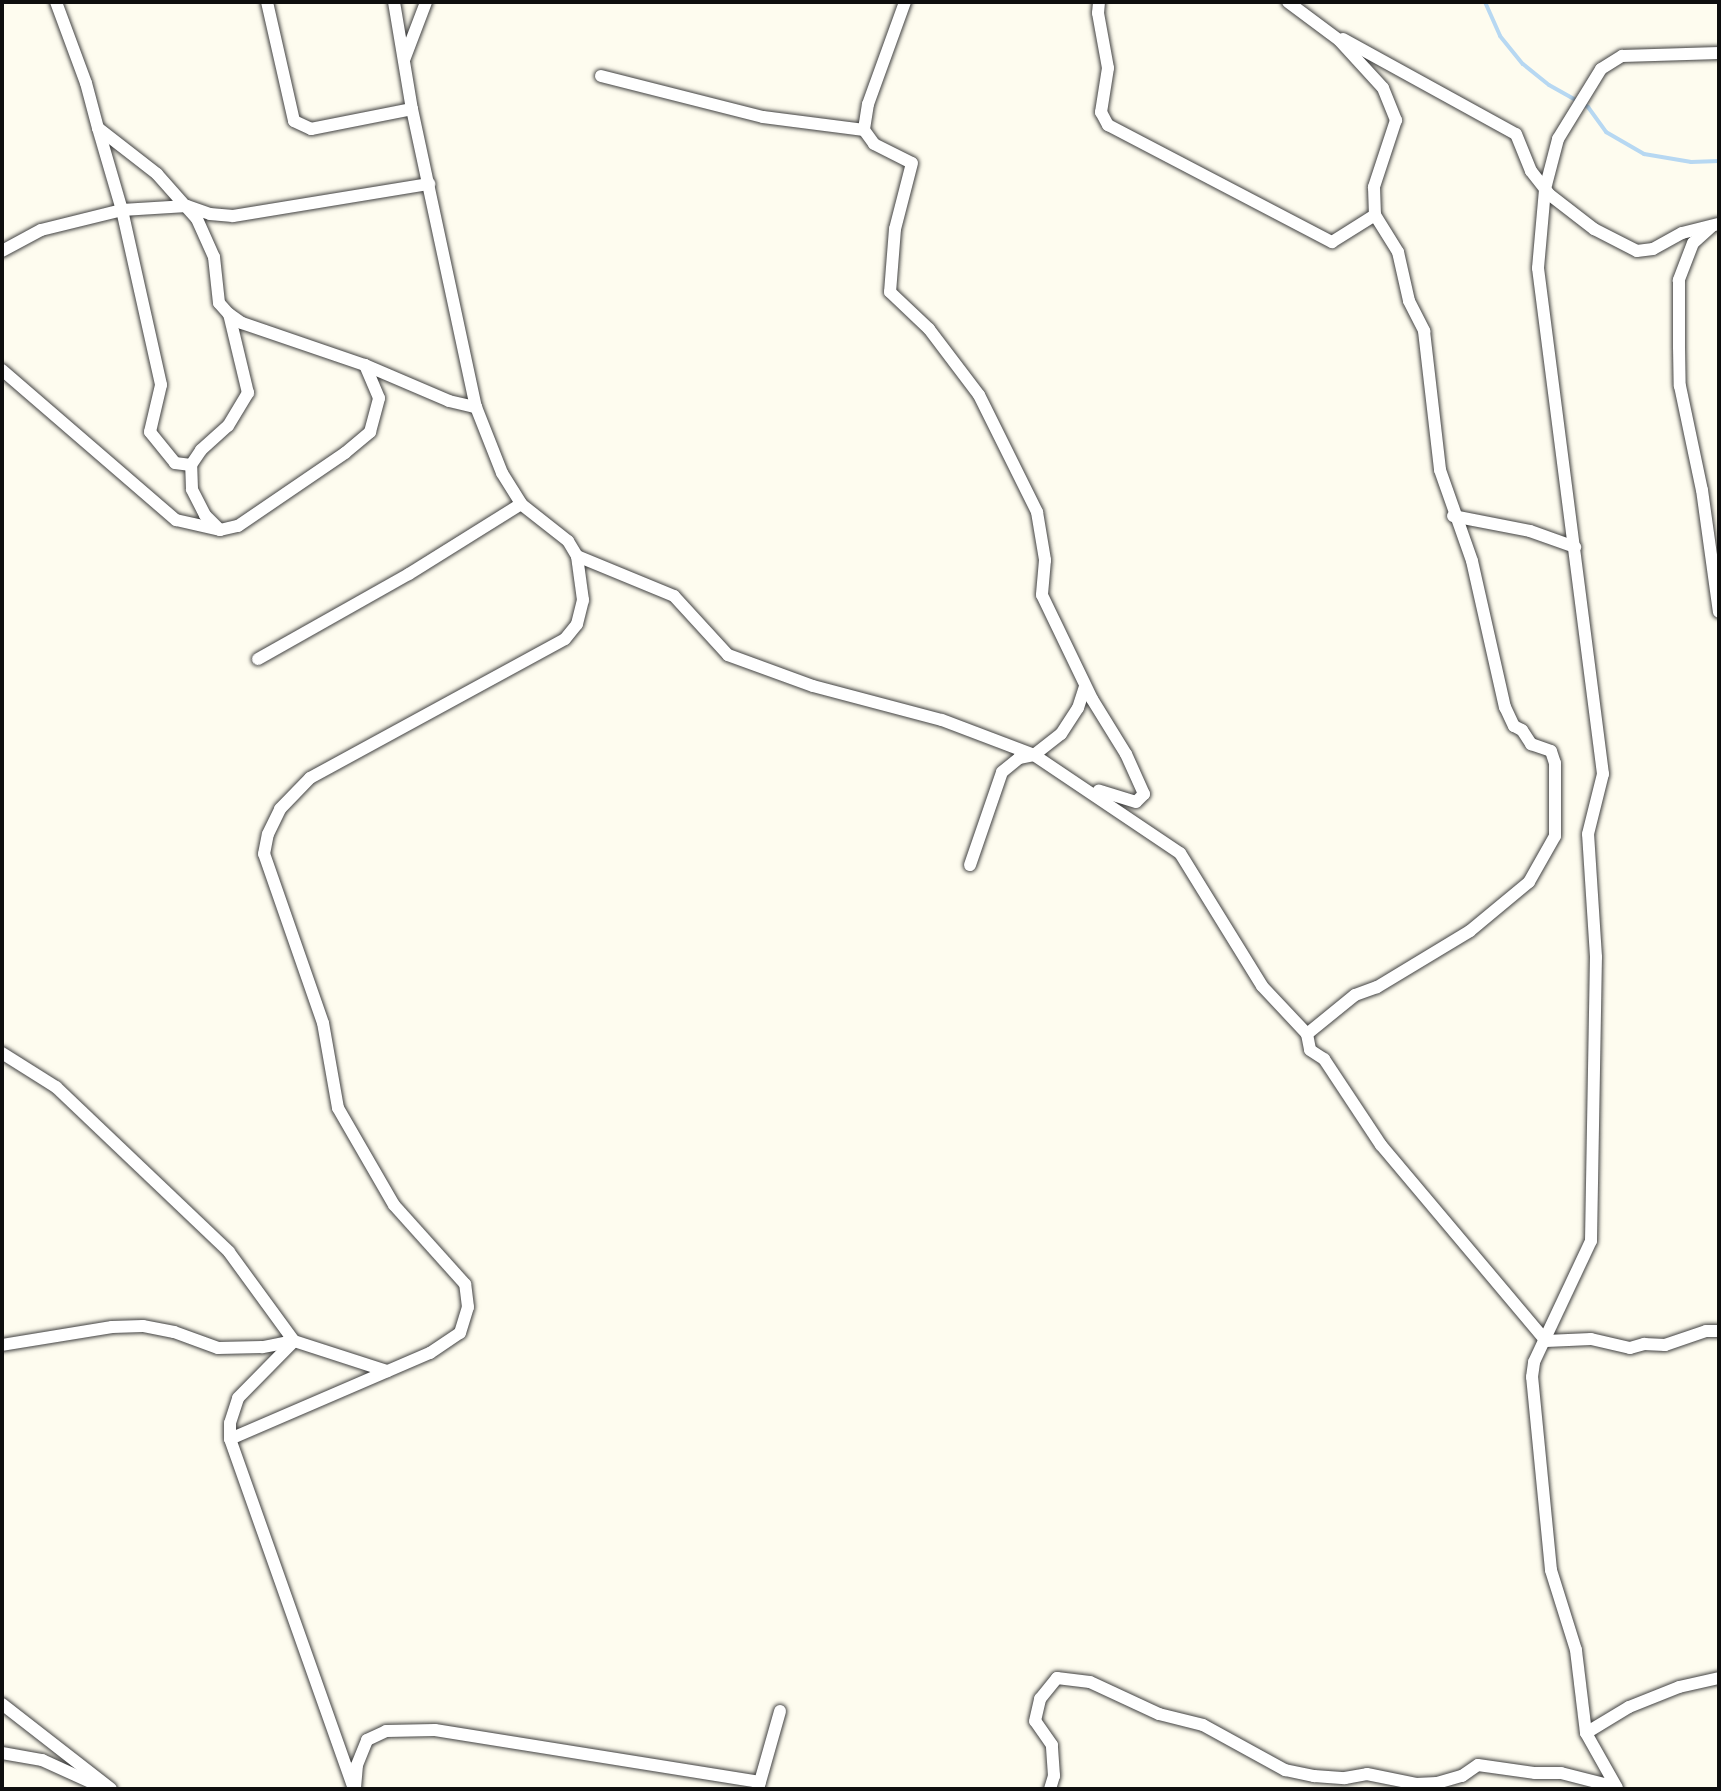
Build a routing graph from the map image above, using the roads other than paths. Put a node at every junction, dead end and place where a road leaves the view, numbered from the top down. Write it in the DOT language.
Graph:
graph roads {
  1 [pos="56,2"];
  2 [pos="267,2"];
  3 [pos="394,2"];
  4 [pos="426,2"];
  5 [pos="905,2"];
  6 [pos="1099,2"];
  7 [pos="1288,2"];
  8 [pos="1336,38"];
  9 [pos="1719,53"];
  10 [pos="403,63"];
  11 [pos="601,76"];
  12 [pos="412,109"];
  13 [pos="98,128"];
  14 [pos="864,130"];
  15 [pos="429,184"];
  16 [pos="1545,189"];
  17 [pos="187,206"];
  18 [pos="122,210"];
  19 [pos="1375,215"];
  20 [pos="1717,224"];
  21 [pos="2,251"];
  22 [pos="229,314"];
  23 [pos="365,365"];
  24 [pos="2,370"];
  25 [pos="476,407"];
  26 [pos="191,465"];
  27 [pos="521,504"];
  28 [pos="1453,516"];
  29 [pos="220,530"];
  30 [pos="1575,547"];
  31 [pos="577,556"];
  32 [pos="1719,612"];
  33 [pos="258,659"];
  34 [pos="1085,686"];
  35 [pos="1034,755"];
  36 [pos="1085,787"];
  37 [pos="970,865"];
  38 [pos="1307,1034"];
  39 [pos="2,1053"];
  40 [pos="1719,1331"];
  41 [pos="294,1341"];
  42 [pos="1546,1341"];
  43 [pos="2,1345"];
  44 [pos="387,1371"];
  45 [pos="230,1439"];
  46 [pos="1719,1678"];
  47 [pos="2,1704"];
  48 [pos="780,1711"];
  49 [pos="1586,1733"];
  50 [pos="2,1753"];
  51 [pos="759,1786"];
  52 [pos="1617,1788"];
  53 [pos="108,1789"];
  54 [pos="354,1789"];
  55 [pos="1050,1789"];
  1 -- 13 [label="street"];
  2 -- 12 [label="street"];
  3 -- 10 [label="street"];
  4 -- 10 [label="street"];
  5 -- 14 [label="street"];
  6 -- 19 [label="street"];
  7 -- 8 [label="street"];
  8 -- 16 [label="street"];
  8 -- 19 [label="street"];
  9 -- 16 [label="street"];
  10 -- 12 [label="street"];
  11 -- 14 [label="street"];
  12 -- 15 [label="street"];
  13 -- 17 [label="street"];
  13 -- 18 [label="street"];
  14 -- 34 [label="street"];
  15 -- 17 [label="street"];
  15 -- 25 [label="street"];
  16 -- 20 [label="street"];
  16 -- 30 [label="street"];
  17 -- 18 [label="street"];
  17 -- 22 [label="street"];
  18 -- 21 [label="street"];
  18 -- 26 [label="street"];
  19 -- 28 [label="street"];
  20 -- 32 [label="street"];
  22 -- 23 [label="street"];
  22 -- 26 [label="street"];
  23 -- 25 [label="street"];
  23 -- 29 [label="street"];
  24 -- 29 [label="street"];
  25 -- 27 [label="street"];
  26 -- 29 [label="street"];
  27 -- 31 [label="street"];
  27 -- 33 [label="street"];
  28 -- 30 [label="street"];
  28 -- 38 [label="street"];
  30 -- 42 [label="street"];
  31 -- 35 [label="street"];
  31 -- 44 [label="street"];
  34 -- 35 [label="street"];
  34 -- 36 [label="street"];
  35 -- 36 [label="street"];
  35 -- 37 [label="street"];
  36 -- 38 [label="street"];
  38 -- 42 [label="street"];
  39 -- 41 [label="street"];
  40 -- 42 [label="street"];
  41 -- 43 [label="street"];
  41 -- 44 [label="street"];
  41 -- 45 [label="street"];
  42 -- 49 [label="street"];
  44 -- 45 [label="street"];
  45 -- 54 [label="street"];
  46 -- 49 [label="street"];
  47 -- 53 [label="street"];
  48 -- 51 [label="street"];
  49 -- 52 [label="street"];
  50 -- 53 [label="street"];
  51 -- 54 [label="street"];
  52 -- 55 [label="street"];
}
